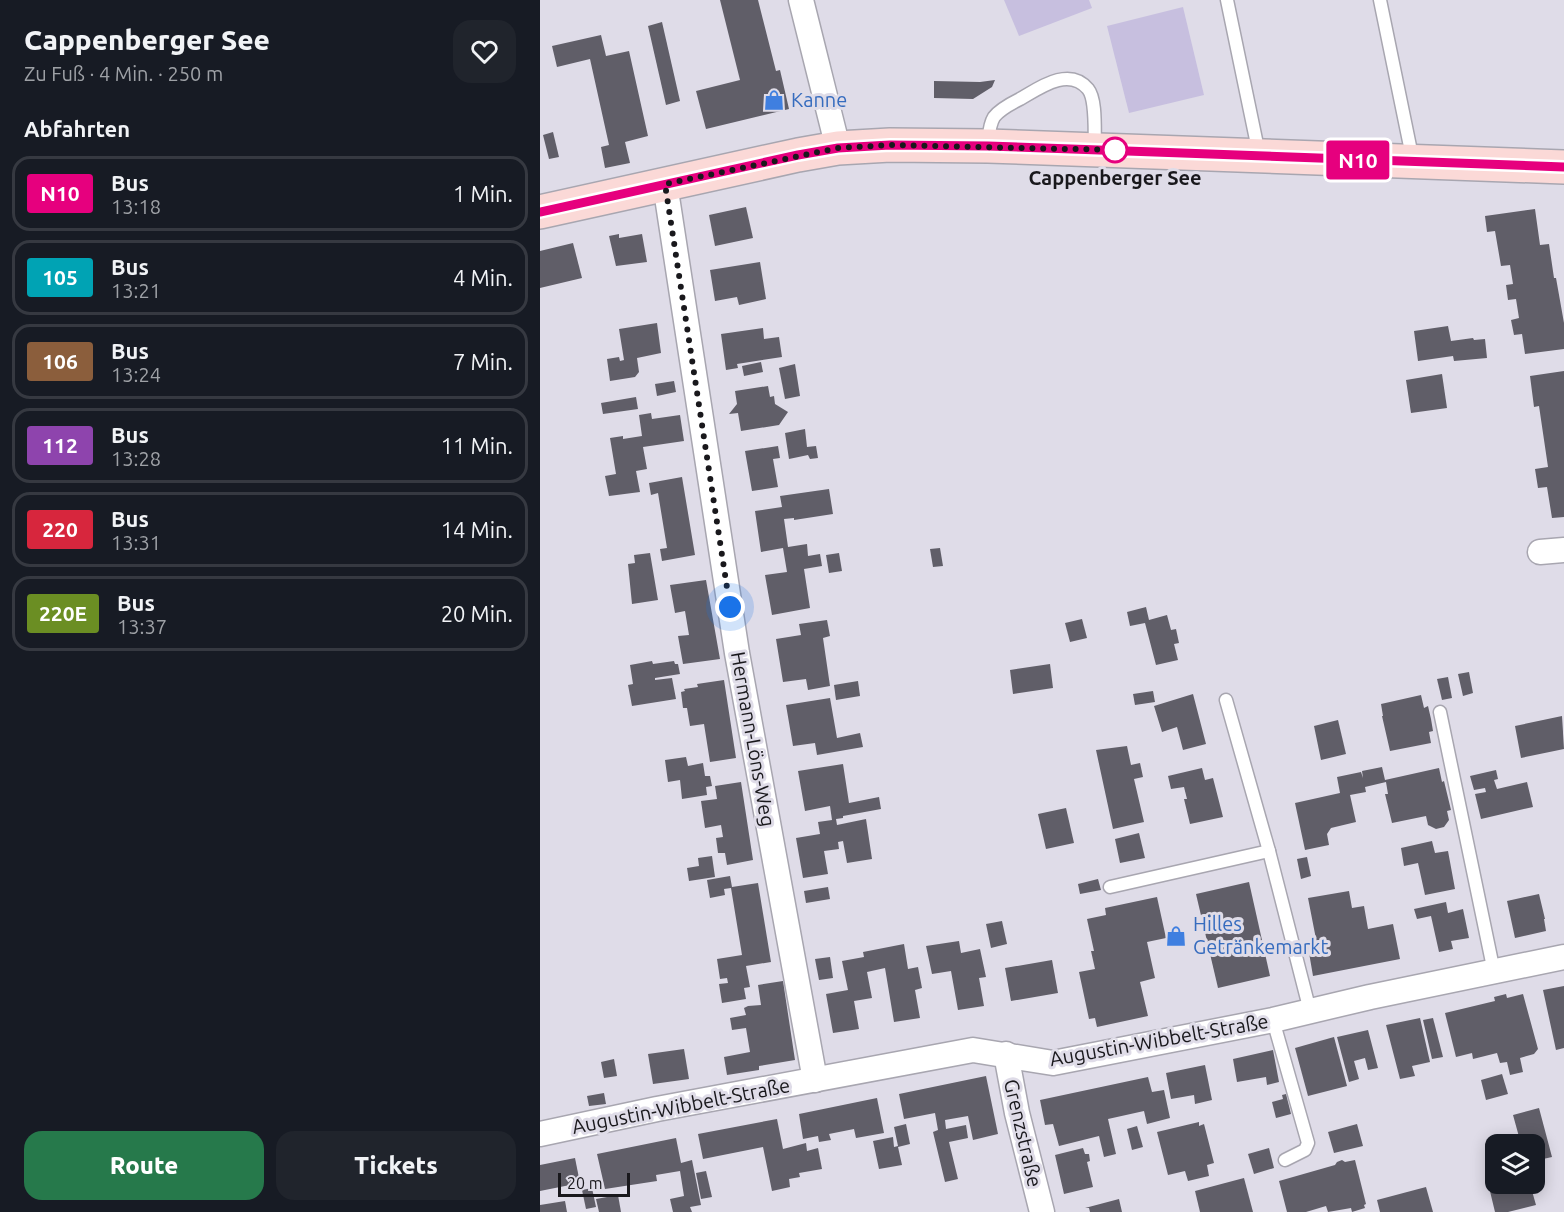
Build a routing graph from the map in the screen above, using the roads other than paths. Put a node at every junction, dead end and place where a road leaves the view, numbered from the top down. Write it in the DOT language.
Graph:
graph roads {
  1 [pos="801,0"];
  2 [pos="1227,0"];
  3 [pos="1380,0"];
  4 [pos="988,146"];
  5 [pos="838,148"];
  6 [pos="1095,149"];
  7 [pos="1260,156"];
  8 [pos="1413,162"];
  9 [pos="1564,167"];
  10 [pos="665,184"];
  11 [pos="540,212"];
  12 [pos="1564,550"];
  13 [pos="1540,552"];
  14 [pos="1226,700"];
  15 [pos="1440,712"];
  16 [pos="1269,851"];
  17 [pos="1110,887"];
  18 [pos="1564,957"];
  19 [pos="1494,972"];
  20 [pos="1310,1011"];
  21 [pos="1273,1020"];
  22 [pos="1006,1054"];
  23 [pos="815,1080"];
  24 [pos="540,1134"];
  25 [pos="1285,1160"];
  26 [pos="1042,1212"];
  1 -- 5 [label="street"];
  2 -- 7 [label="lane"];
  3 -- 8 [label="lane"];
  4 -- 5 [label="street"];
  4 -- 6 [label="street"];
  4 -- 6 [label="lane"];
  5 -- 10 [label="street"];
  6 -- 7 [label="street"];
  7 -- 8 [label="street"];
  8 -- 9 [label="street"];
  10 -- 11 [label="street"];
  10 -- 23 [label="street, Hermann-Löns-Weg"];
  12 -- 13 [label="street"];
  14 -- 16 [label="lane"];
  15 -- 19 [label="lane"];
  16 -- 17 [label="lane"];
  16 -- 20 [label="lane"];
  18 -- 19 [label="street, Augustin-Wibbelt-Straße"];
  19 -- 20 [label="street, Augustin-Wibbelt-Straße"];
  20 -- 21 [label="street, Augustin-Wibbelt-Straße"];
  21 -- 22 [label="street, Augustin-Wibbelt-Straße"];
  21 -- 25 [label="lane"];
  22 -- 23 [label="street, Augustin-Wibbelt-Straße"];
  22 -- 26 [label="street, Grenzstraße"];
  23 -- 24 [label="street, Augustin-Wibbelt-Straße"];
}
